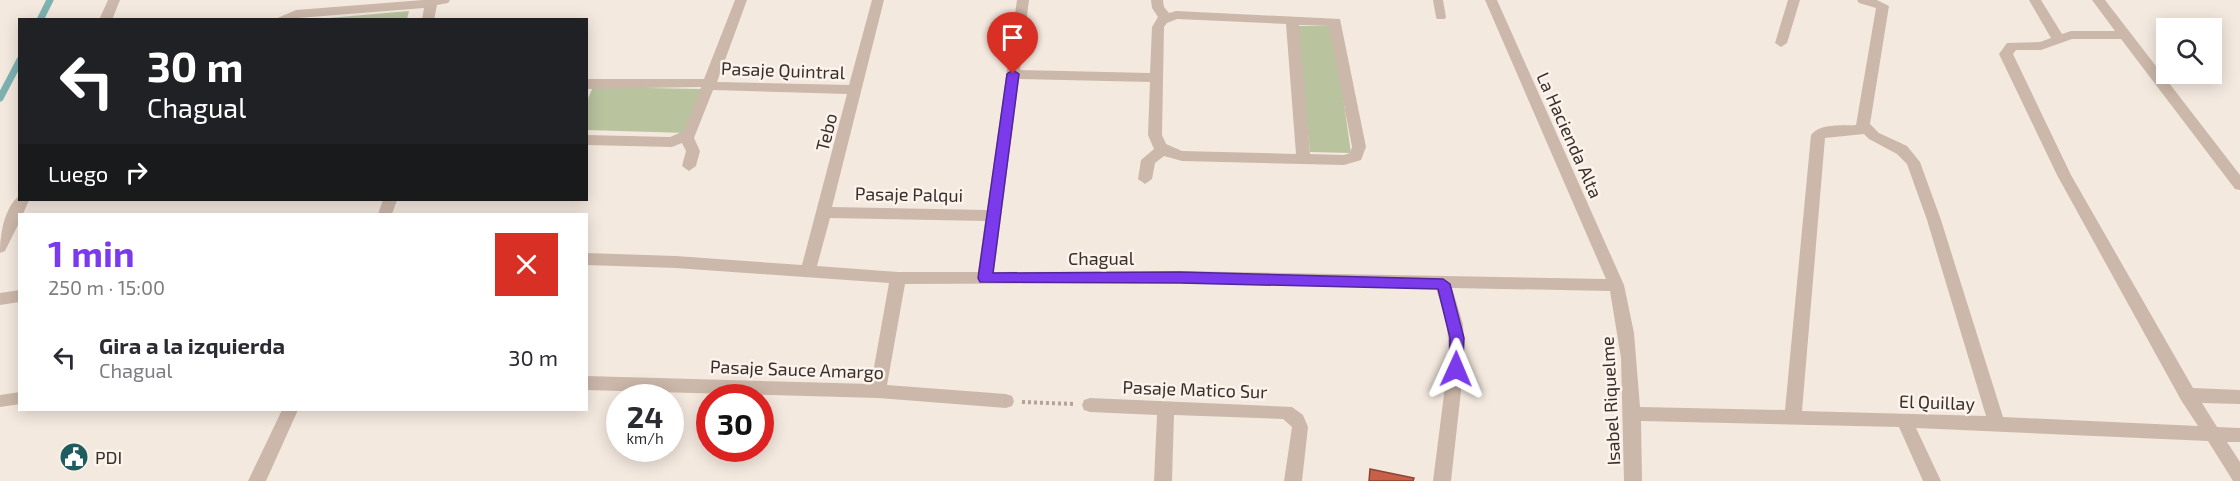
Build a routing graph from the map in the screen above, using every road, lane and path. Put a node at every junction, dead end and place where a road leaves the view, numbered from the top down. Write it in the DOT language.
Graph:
graph roads {
  1 [pos="114,0"];
  2 [pos="741,0"];
  3 [pos="878,0"];
  4 [pos="1023,0"];
  5 [pos="1157,0"];
  6 [pos="1438,0"];
  7 [pos="1491,0"];
  8 [pos="1794,0"];
  9 [pos="1863,0"];
  10 [pos="2035,0"];
  11 [pos="2098,0"];
  12 [pos="436,1"];
  13 [pos="1441,17"];
  14 [pos="106,18"];
  15 [pos="285,18"];
  16 [pos="429,18"];
  17 [pos="1166,18"];
  18 [pos="1292,21"];
  19 [pos="2125,35"];
  20 [pos="2058,38"];
  21 [pos="1781,42"];
  22 [pos="1013,74"];
  23 [pos="1157,78"];
  24 [pos="588,84"];
  25 [pos="710,85"];
  26 [pos="855,90"];
  27 [pos="1865,129"];
  28 [pos="686,137"];
  29 [pos="588,140"];
  30 [pos="1164,150"];
  31 [pos="1303,159"];
  32 [pos="689,166"];
  33 [pos="1145,179"];
  34 [pos="2240,185"];
  35 [pos="22,201"];
  36 [pos="824,212"];
  37 [pos="993,216"];
  38 [pos="0,247"];
  39 [pos="588,259"];
  40 [pos="808,273"];
  41 [pos="898,278"];
  42 [pos="985,278"];
  43 [pos="1443,284"];
  44 [pos="1616,285"];
  45 [pos="18,297"];
  46 [pos="0,299"];
  47 [pos="588,383"];
  48 [pos="878,391"];
  49 [pos="2187,395"];
  50 [pos="2240,397"];
  51 [pos="18,398"];
  52 [pos="0,401"];
  53 [pos="1006,401"];
  54 [pos="1090,405"];
  55 [pos="1166,407"];
  56 [pos="290,411"];
  57 [pos="1632,414"];
  58 [pos="1793,418"];
  59 [pos="1904,420"];
  60 [pos="1997,424"];
  61 [pos="2211,434"];
  62 [pos="2240,435"];
  63 [pos="2240,477"];
  64 [pos="257,481"];
  65 [pos="1163,481"];
  66 [pos="1293,481"];
  67 [pos="1442,481"];
  68 [pos="1633,481"];
  69 [pos="1932,481"];
  1 -- 14 [label="street"];
  2 -- 25 [label="street"];
  3 -- 26 [label="street, Tebo"];
  4 -- 22 [label="street"];
  5 -- 17 [label="street"];
  6 -- 13 [label="lane"];
  7 -- 44 [label="street, La Hacienda Alta"];
  8 -- 21 [label="street"];
  9 -- 27 [label="street"];
  10 -- 20 [label="street"];
  11 -- 19 [label="street"];
  12 -- 15 [label="street"];
  12 -- 16 [label="street"];
  17 -- 18 [label="street"];
  17 -- 23 [label="street"];
  18 -- 31 [label="street"];
  18 -- 31 [label="street"];
  19 -- 20 [label="street"];
  19 -- 34 [label="street"];
  20 -- 49 [label="street"];
  22 -- 23 [label="street"];
  22 -- 37 [label="street"];
  23 -- 30 [label="street"];
  24 -- 25 [label="street, Pasaje Quintral"];
  25 -- 26 [label="street, Pasaje Quintral"];
  25 -- 28 [label="street"];
  26 -- 36 [label="street, Tebo"];
  27 -- 58 [label="street"];
  27 -- 60 [label="street"];
  28 -- 29 [label="street"];
  28 -- 32 [label="street"];
  30 -- 31 [label="street"];
  30 -- 33 [label="street"];
  35 -- 38 [label="street"];
  36 -- 37 [label="street, Pasaje Palqui"];
  36 -- 40 [label="street, Tebo"];
  37 -- 42 [label="street"];
  39 -- 40 [label="street, Chagual"];
  40 -- 41 [label="street, Chagual"];
  41 -- 42 [label="street, Chagual"];
  41 -- 48 [label="street"];
  42 -- 43 [label="street, Chagual"];
  43 -- 44 [label="street, Chagual"];
  43 -- 67 [label="street"];
  44 -- 57 [label="street, Isabel Riquelme"];
  45 -- 46 [label="street"];
  47 -- 48 [label="street, Pasaje Sauce Amargo"];
  48 -- 53 [label="street, Pasaje Sauce Amargo"];
  49 -- 50 [label="street"];
  49 -- 61 [label="street"];
  51 -- 52 [label="lane"];
  53 -- 54 [label="path"];
  54 -- 55 [label="street, Pasaje Matico Sur"];
  55 -- 65 [label="street"];
  55 -- 66 [label="street, Pasaje Matico Sur"];
  56 -- 64 [label="street"];
  57 -- 58 [label="street, El Quillay"];
  57 -- 68 [label="street, Isabel Riquelme"];
  58 -- 59 [label="street, El Quillay"];
  59 -- 60 [label="street, El Quillay"];
  59 -- 69 [label="street"];
  60 -- 61 [label="street, El Quillay"];
  61 -- 62 [label="street, El Quillay"];
  61 -- 63 [label="street"];
}
